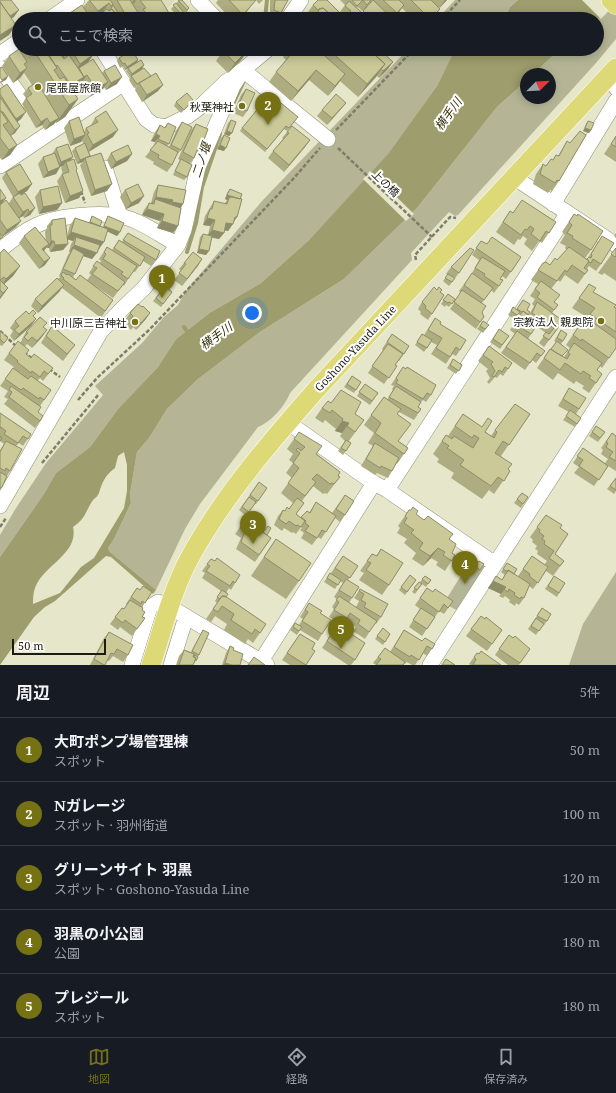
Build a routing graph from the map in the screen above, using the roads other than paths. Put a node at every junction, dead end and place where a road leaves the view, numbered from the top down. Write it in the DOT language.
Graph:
graph roads {
  1 [pos="198,0"];
  2 [pos="301,0"];
  3 [pos="611,0"];
  4 [pos="77,5"];
  5 [pos="616,5"];
  6 [pos="64,12"];
  7 [pos="209,12"];
  8 [pos="293,12"];
  9 [pos="12,46"];
  10 [pos="0,54"];
  11 [pos="107,56"];
  12 [pos="249,56"];
  13 [pos="0,68"];
  14 [pos="243,70"];
  15 [pos="615,76"];
  16 [pos="124,83"];
  17 [pos="23,100"];
  18 [pos="616,101"];
  19 [pos="331,142"];
  20 [pos="102,160"];
  21 [pos="0,166"];
  22 [pos="515,178"];
  23 [pos="553,204"];
  24 [pos="567,214"];
  25 [pos="120,216"];
  26 [pos="178,244"];
  27 [pos="616,245"];
  28 [pos="0,250"];
  29 [pos="616,377"];
  30 [pos="287,422"];
  31 [pos="380,487"];
  32 [pos="4,511"];
  33 [pos="495,564"];
  34 [pos="170,607"];
  35 [pos="186,618"];
  36 [pos="264,663"];
  37 [pos="132,665"];
  38 [pos="151,665"];
  39 [pos="171,665"];
  40 [pos="430,665"];
  1 -- 7 [label="street"];
  2 -- 8 [label="street"];
  3 -- 5 [label="main road"];
  4 -- 6 [label="street"];
  9 -- 10 [label="street"];
  11 -- 16 [label="street"];
  12 -- 14 [label="street"];
  13 -- 17 [label="street"];
  14 -- 16 [label="street"];
  14 -- 19 [label="street"];
  14 -- 26 [label="street"];
  15 -- 22 [label="main road, Goshono-Yasuda Line"];
  16 -- 21 [label="street"];
  18 -- 23 [label="street"];
  20 -- 25 [label="street"];
  22 -- 23 [label="street"];
  22 -- 30 [label="main road, Goshono-Yasuda Line"];
  23 -- 24 [label="street"];
  24 -- 27 [label="street"];
  24 -- 31 [label="street"];
  25 -- 26 [label="street"];
  25 -- 28 [label="street"];
  26 -- 32 [label="street"];
  29 -- 33 [label="street"];
  30 -- 31 [label="street"];
  30 -- 34 [label="main road, Goshono-Yasuda Line"];
  31 -- 33 [label="street"];
  31 -- 36 [label="street"];
  33 -- 40 [label="street"];
  34 -- 35 [label="street"];
  34 -- 37 [label="street"];
  34 -- 38 [label="main road, Goshono-Yasuda Line"];
  35 -- 36 [label="street"];
  35 -- 39 [label="street"];
}
